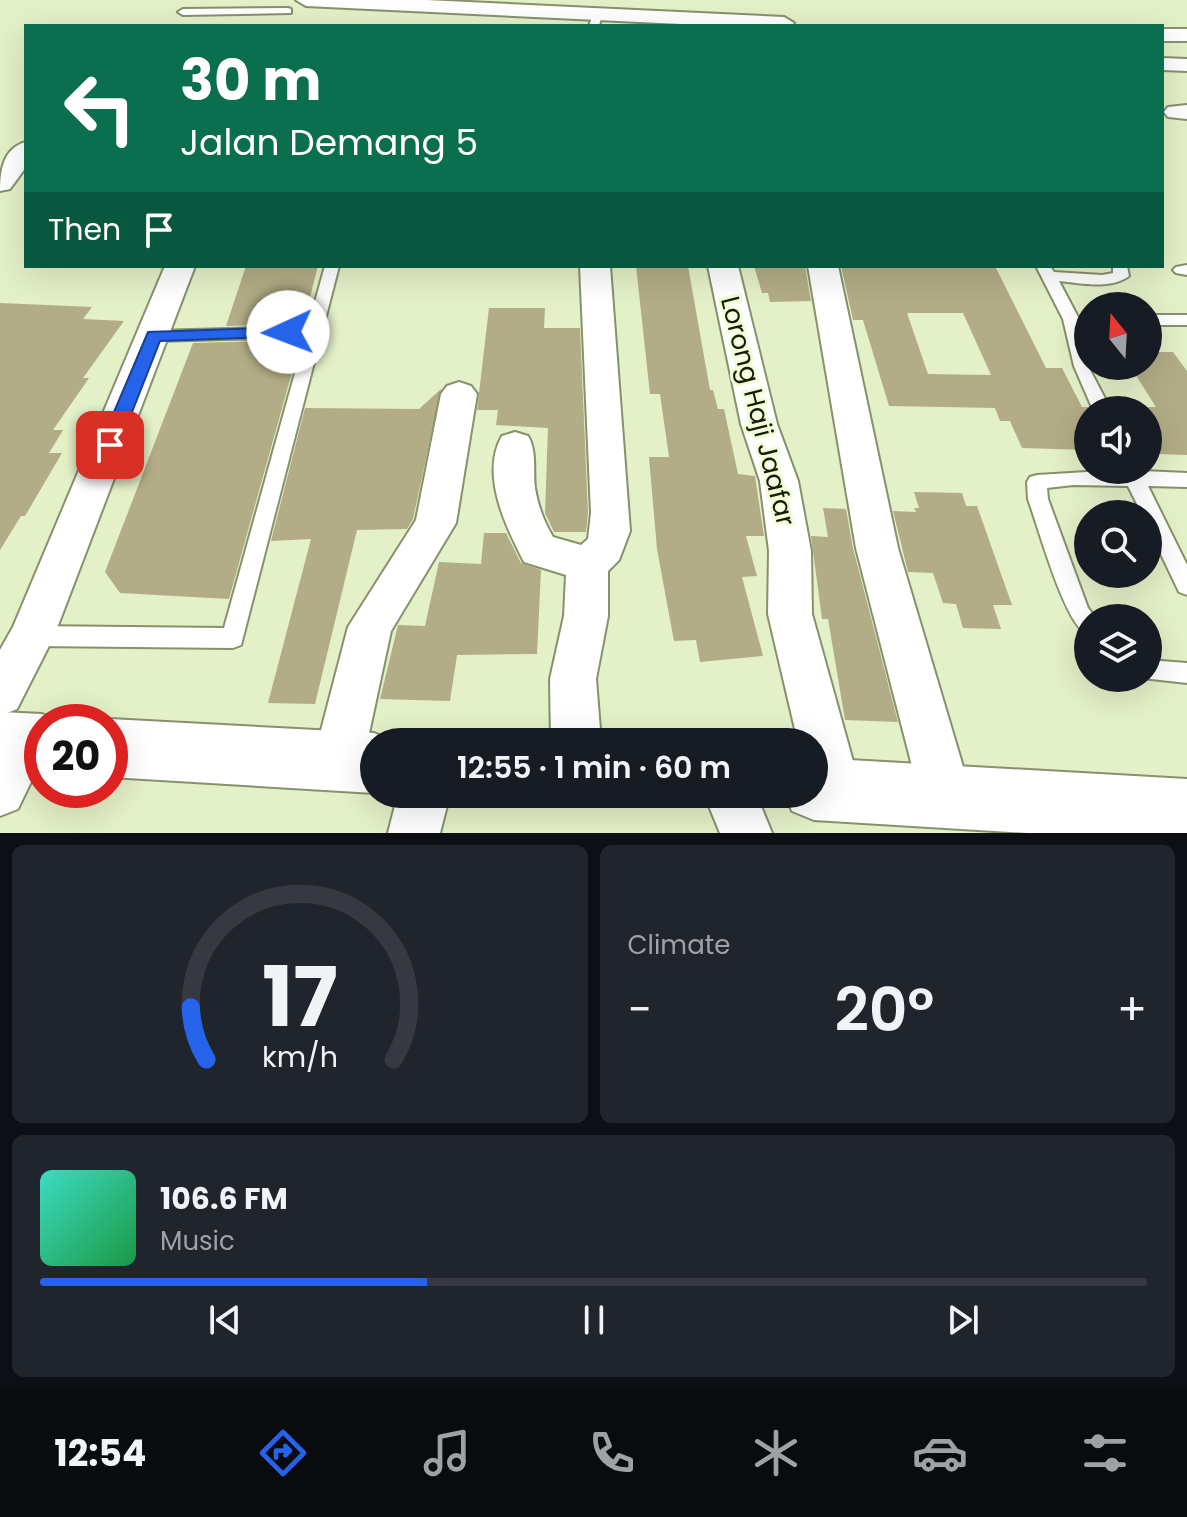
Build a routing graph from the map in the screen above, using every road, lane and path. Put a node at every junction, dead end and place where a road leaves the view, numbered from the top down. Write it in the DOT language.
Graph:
graph roads {
  1 [pos="306,0"];
  2 [pos="518,5"];
  3 [pos="183,12"];
  4 [pos="289,12"];
  5 [pos="595,20"];
  6 [pos="784,23"];
  7 [pos="1164,35"];
  8 [pos="1187,35"];
  9 [pos="1164,64"];
  10 [pos="1187,65"];
  11 [pos="24,152"];
  12 [pos="0,182"];
  13 [pos="24,187"];
  14 [pos="179,268"];
  15 [pos="331,268"];
  16 [pos="595,268"];
  17 [pos="723,268"];
  18 [pos="823,268"];
  19 [pos="1120,268"];
  20 [pos="1046,271"];
  21 [pos="1074,311"];
  22 [pos="1162,320"];
  23 [pos="1187,320"];
  24 [pos="315,332"];
  25 [pos="154,336"];
  26 [pos="459,394"];
  27 [pos="515,445"];
  28 [pos="1162,477"];
  29 [pos="1074,478"];
  30 [pos="1187,480"];
  31 [pos="1137,484"];
  32 [pos="587,564"];
  33 [pos="1187,586"];
  34 [pos="1076,604"];
  35 [pos="32,636"];
  36 [pos="1162,671"];
  37 [pos="1187,673"];
  38 [pos="575,728"];
  39 [pos="813,728"];
  40 [pos="13,742"];
  41 [pos="128,749"];
  42 [pos="356,762"];
  43 [pos="828,790"];
  44 [pos="946,797"];
  45 [pos="420,808"];
  46 [pos="736,808"];
  47 [pos="1160,818"];
  48 [pos="414,833"];
  49 [pos="746,833"];
  1 -- 2 [label="street"];
  2 -- 5 [label="street"];
  3 -- 4 [label="lane"];
  5 -- 6 [label="street"];
  7 -- 8 [label="street"];
  9 -- 10 [label="street"];
  11 -- 12 [label="street"];
  12 -- 13 [label="street"];
  14 -- 25 [label="street"];
  15 -- 24 [label="lane"];
  16 -- 32 [label="street"];
  17 -- 39 [label="street, Lorong Haji Jaafar"];
  18 -- 44 [label="street"];
  19 -- 20 [label="lane"];
  20 -- 21 [label="lane"];
  22 -- 23 [label="lane"];
  24 -- 25 [label="lane"];
  24 -- 35 [label="lane"];
  25 -- 35 [label="street"];
  26 -- 42 [label="street"];
  27 -- 32 [label="street"];
  28 -- 30 [label="lane"];
  29 -- 34 [label="lane"];
  31 -- 33 [label="lane"];
  32 -- 38 [label="street"];
  35 -- 40 [label="street"];
  36 -- 37 [label="lane"];
  41 -- 42 [label="main road"];
  43 -- 44 [label="main road"];
  44 -- 47 [label="main road"];
  45 -- 48 [label="street"];
  46 -- 49 [label="street"];
}
